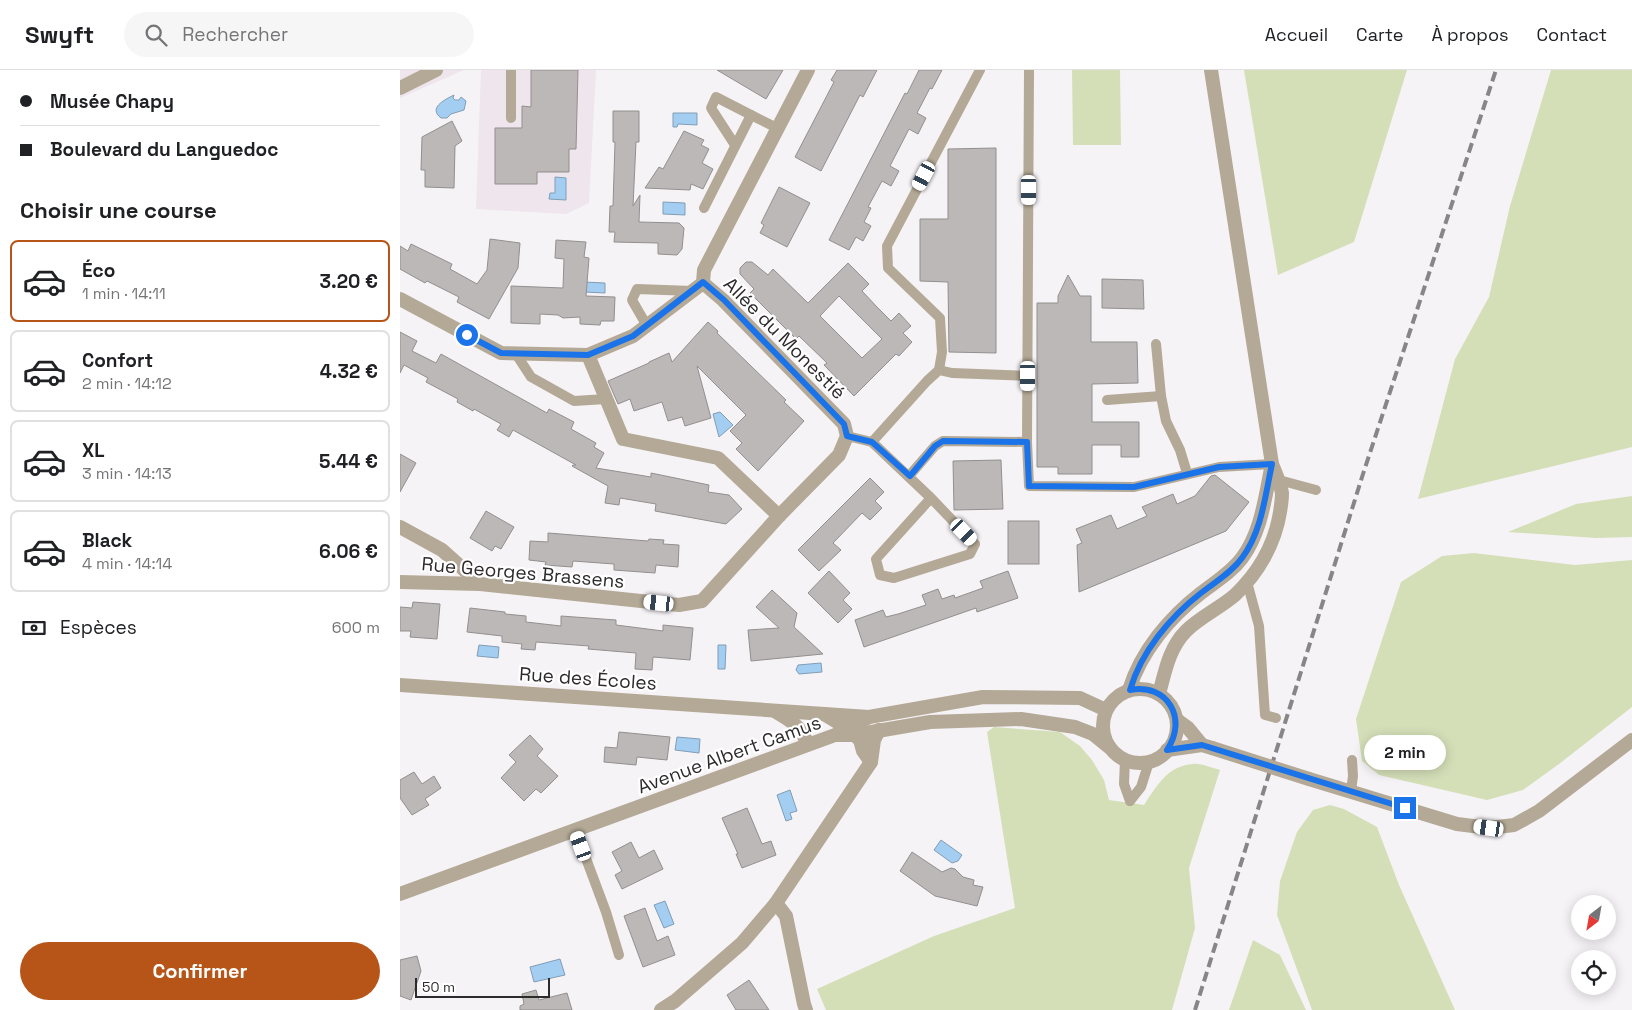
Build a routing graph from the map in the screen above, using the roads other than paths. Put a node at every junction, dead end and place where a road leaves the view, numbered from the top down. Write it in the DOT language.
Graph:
graph roads {
  1 [pos="436,70"];
  2 [pos="511,70"];
  3 [pos="808,70"];
  4 [pos="980,70"];
  5 [pos="1029,70"];
  6 [pos="1212,70"];
  7 [pos="400,88"];
  8 [pos="751,115"];
  9 [pos="511,118"];
  10 [pos="777,128"];
  11 [pos="735,145"];
  12 [pos="704,208"];
  13 [pos="703,282"];
  14 [pos="692,292"];
  15 [pos="400,299"];
  16 [pos="647,326"];
  17 [pos="1156,344"];
  18 [pos="516,354"];
  19 [pos="588,355"];
  20 [pos="940,370"];
  21 [pos="1028,376"];
  22 [pos="1161,396"];
  23 [pos="606,399"];
  24 [pos="1107,400"];
  25 [pos="847,436"];
  26 [pos="872,442"];
  27 [pos="1027,442"];
  28 [pos="1272,464"];
  29 [pos="1187,473"];
  30 [pos="910,476"];
  31 [pos="1279,480"];
  32 [pos="1316,490"];
  33 [pos="931,498"];
  34 [pos="779,516"];
  35 [pos="400,527"];
  36 [pos="400,582"];
  37 [pos="1247,582"];
  38 [pos="480,584"];
  39 [pos="400,685"];
  40 [pos="1130,690"];
  41 [pos="1159,694"];
  42 [pos="774,710"];
  43 [pos="1106,710"];
  44 [pos="821,712"];
  45 [pos="869,717"];
  46 [pos="1276,718"];
  47 [pos="1177,720"];
  48 [pos="879,730"];
  49 [pos="841,734"];
  50 [pos="1632,740"];
  51 [pos="807,744"];
  52 [pos="1207,746"];
  53 [pos="1110,747"];
  54 [pos="1167,750"];
  55 [pos="867,756"];
  56 [pos="1125,760"];
  57 [pos="1352,760"];
  58 [pos="1149,762"];
  59 [pos="1351,791"];
  60 [pos="575,829"];
  61 [pos="400,894"];
  62 [pos="776,903"];
  63 [pos="620,955"];
  64 [pos="661,1010"];
  65 [pos="806,1010"];
  1 -- 7 [label="street"];
  2 -- 9 [label="lane"];
  3 -- 10 [label="street, Allée du Monestié"];
  4 -- 20 [label="lane"];
  5 -- 21 [label="lane"];
  6 -- 28 [label="street"];
  8 -- 10 [label="lane"];
  8 -- 11 [label="lane"];
  8 -- 11 [label="lane"];
  10 -- 13 [label="street, Allée du Monestié"];
  11 -- 12 [label="lane"];
  13 -- 14 [label="street"];
  13 -- 25 [label="street, Allée du Monestié"];
  14 -- 16 [label="street"];
  14 -- 16 [label="lane"];
  15 -- 18 [label="street"];
  16 -- 19 [label="street"];
  17 -- 22 [label="lane"];
  18 -- 19 [label="street"];
  18 -- 23 [label="lane"];
  19 -- 23 [label="street"];
  20 -- 21 [label="lane"];
  20 -- 26 [label="lane"];
  21 -- 27 [label="lane"];
  22 -- 24 [label="lane"];
  22 -- 29 [label="lane"];
  23 -- 34 [label="street"];
  25 -- 26 [label="lane"];
  25 -- 34 [label="street"];
  26 -- 30 [label="lane"];
  27 -- 29 [label="lane"];
  27 -- 30 [label="lane"];
  28 -- 29 [label="lane"];
  28 -- 31 [label="street"];
  28 -- 40 [label="street"];
  30 -- 33 [label="lane"];
  31 -- 32 [label="lane"];
  31 -- 37 [label="street"];
  33 -- 33 [label="lane"];
  34 -- 38 [label="street, Rue Georges Brassens"];
  35 -- 38 [label="street"];
  36 -- 38 [label="street, Rue Georges Brassens"];
  37 -- 41 [label="street"];
  37 -- 46 [label="lane"];
  39 -- 42 [label="street, Rue des Écoles"];
  40 -- 41 [label="street"];
  40 -- 43 [label="street"];
  41 -- 47 [label="street"];
  42 -- 44 [label="street, Rue des Écoles"];
  42 -- 51 [label="street, Rue des Écoles"];
  43 -- 45 [label="street"];
  43 -- 53 [label="street"];
  44 -- 45 [label="street, Rue des Écoles"];
  44 -- 49 [label="street, Rue des Écoles"];
  45 -- 49 [label="street"];
  47 -- 52 [label="street"];
  47 -- 54 [label="street"];
  48 -- 49 [label="street, Avenue Albert Camus"];
  48 -- 53 [label="street, Avenue Albert Camus"];
  48 -- 55 [label="street"];
  49 -- 51 [label="street, Avenue Albert Camus"];
  49 -- 55 [label="street"];
  49 -- 55 [label="street"];
  50 -- 59 [label="street"];
  51 -- 60 [label="street, Avenue Albert Camus"];
  52 -- 54 [label="street"];
  52 -- 59 [label="street, bridge"];
  53 -- 56 [label="street"];
  54 -- 58 [label="street"];
  55 -- 62 [label="street"];
  56 -- 58 [label="street"];
  56 -- 58 [label="lane"];
  57 -- 59 [label="lane"];
  60 -- 61 [label="street, Avenue Albert Camus"];
  60 -- 63 [label="lane"];
  62 -- 64 [label="street"];
  62 -- 65 [label="street"];
}
